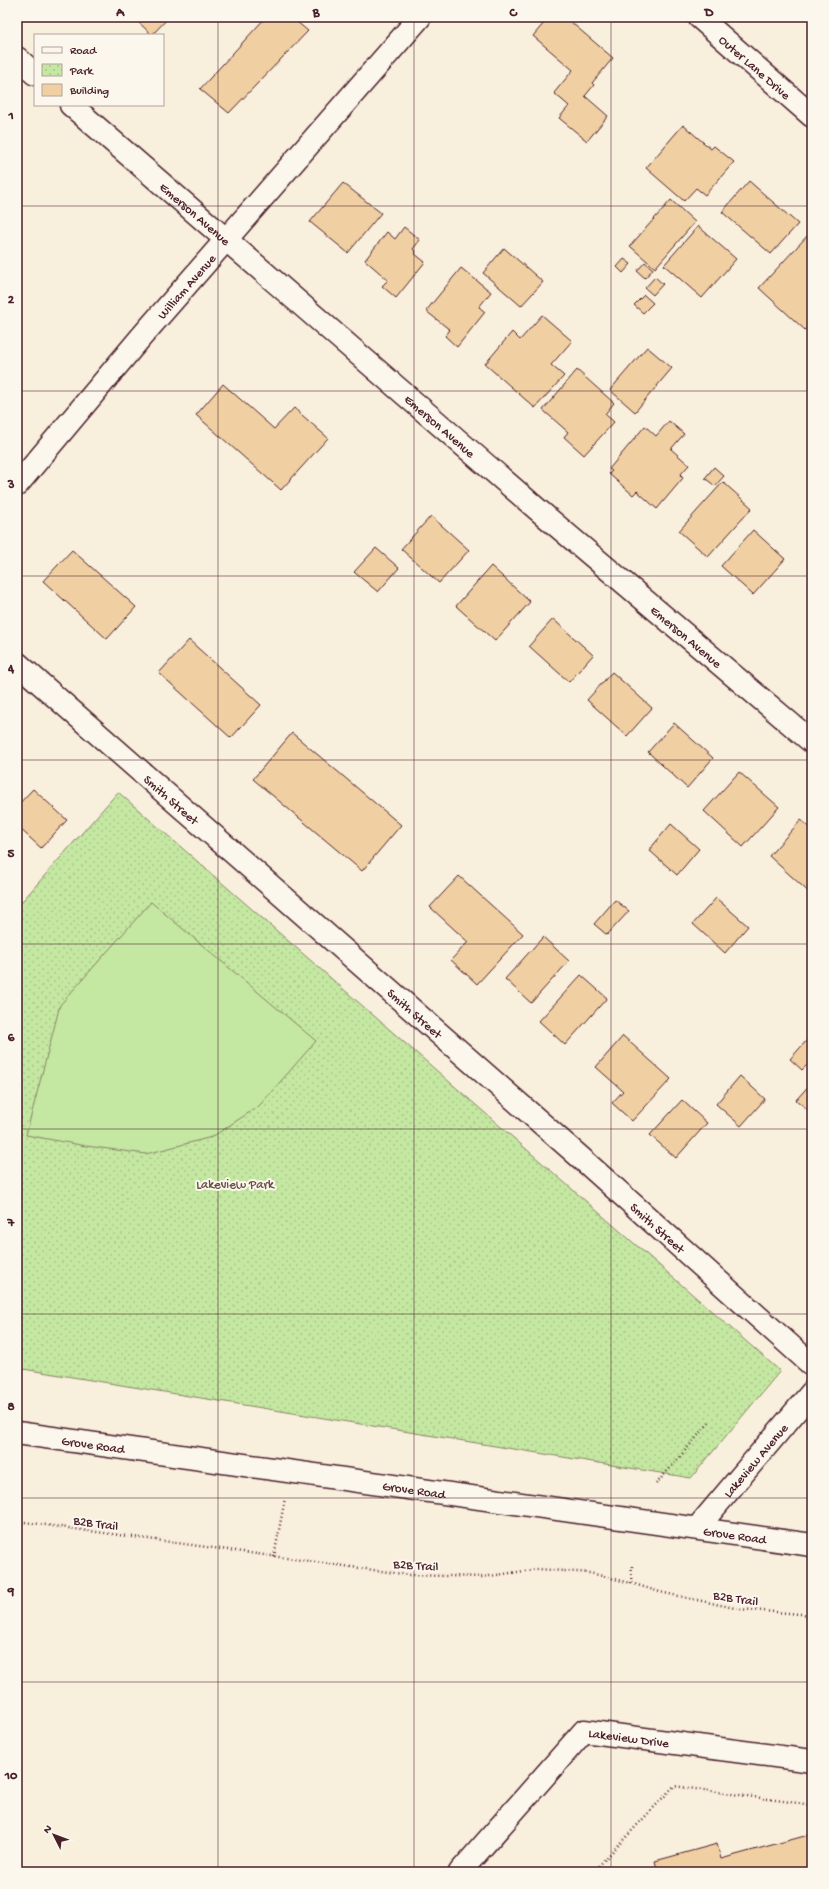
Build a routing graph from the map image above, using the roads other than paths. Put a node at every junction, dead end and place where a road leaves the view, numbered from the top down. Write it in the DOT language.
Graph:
graph roads {
  1 [pos="420,17"];
  2 [pos="699,17"];
  3 [pos="17,58"];
  4 [pos="34,73"];
  5 [pos="72,106"];
  6 [pos="812,116"];
  7 [pos="225,240"];
  8 [pos="17,485"];
  9 [pos="17,663"];
  10 [pos="812,742"];
  11 [pos="812,1365"];
  12 [pos="812,1392"];
  13 [pos="17,1433"];
  14 [pos="698,1527"];
  15 [pos="812,1545"];
  16 [pos="812,1761"];
  17 [pos="460,1872"];
  1 -- 7 [label="street, William Avenue"];
  2 -- 6 [label="street, Outer Lane Drive"];
  3 -- 4 [label="street"];
  5 -- 7 [label="street, Emerson Avenue"];
  7 -- 8 [label="street, William Avenue"];
  7 -- 10 [label="street, Emerson Avenue"];
  9 -- 11 [label="street, Smith Street"];
  12 -- 14 [label="street, Lakeview Avenue"];
  13 -- 14 [label="street, Grove Road"];
  14 -- 15 [label="street, Grove Road"];
  16 -- 17 [label="street, Lakeview Drive"];
}
